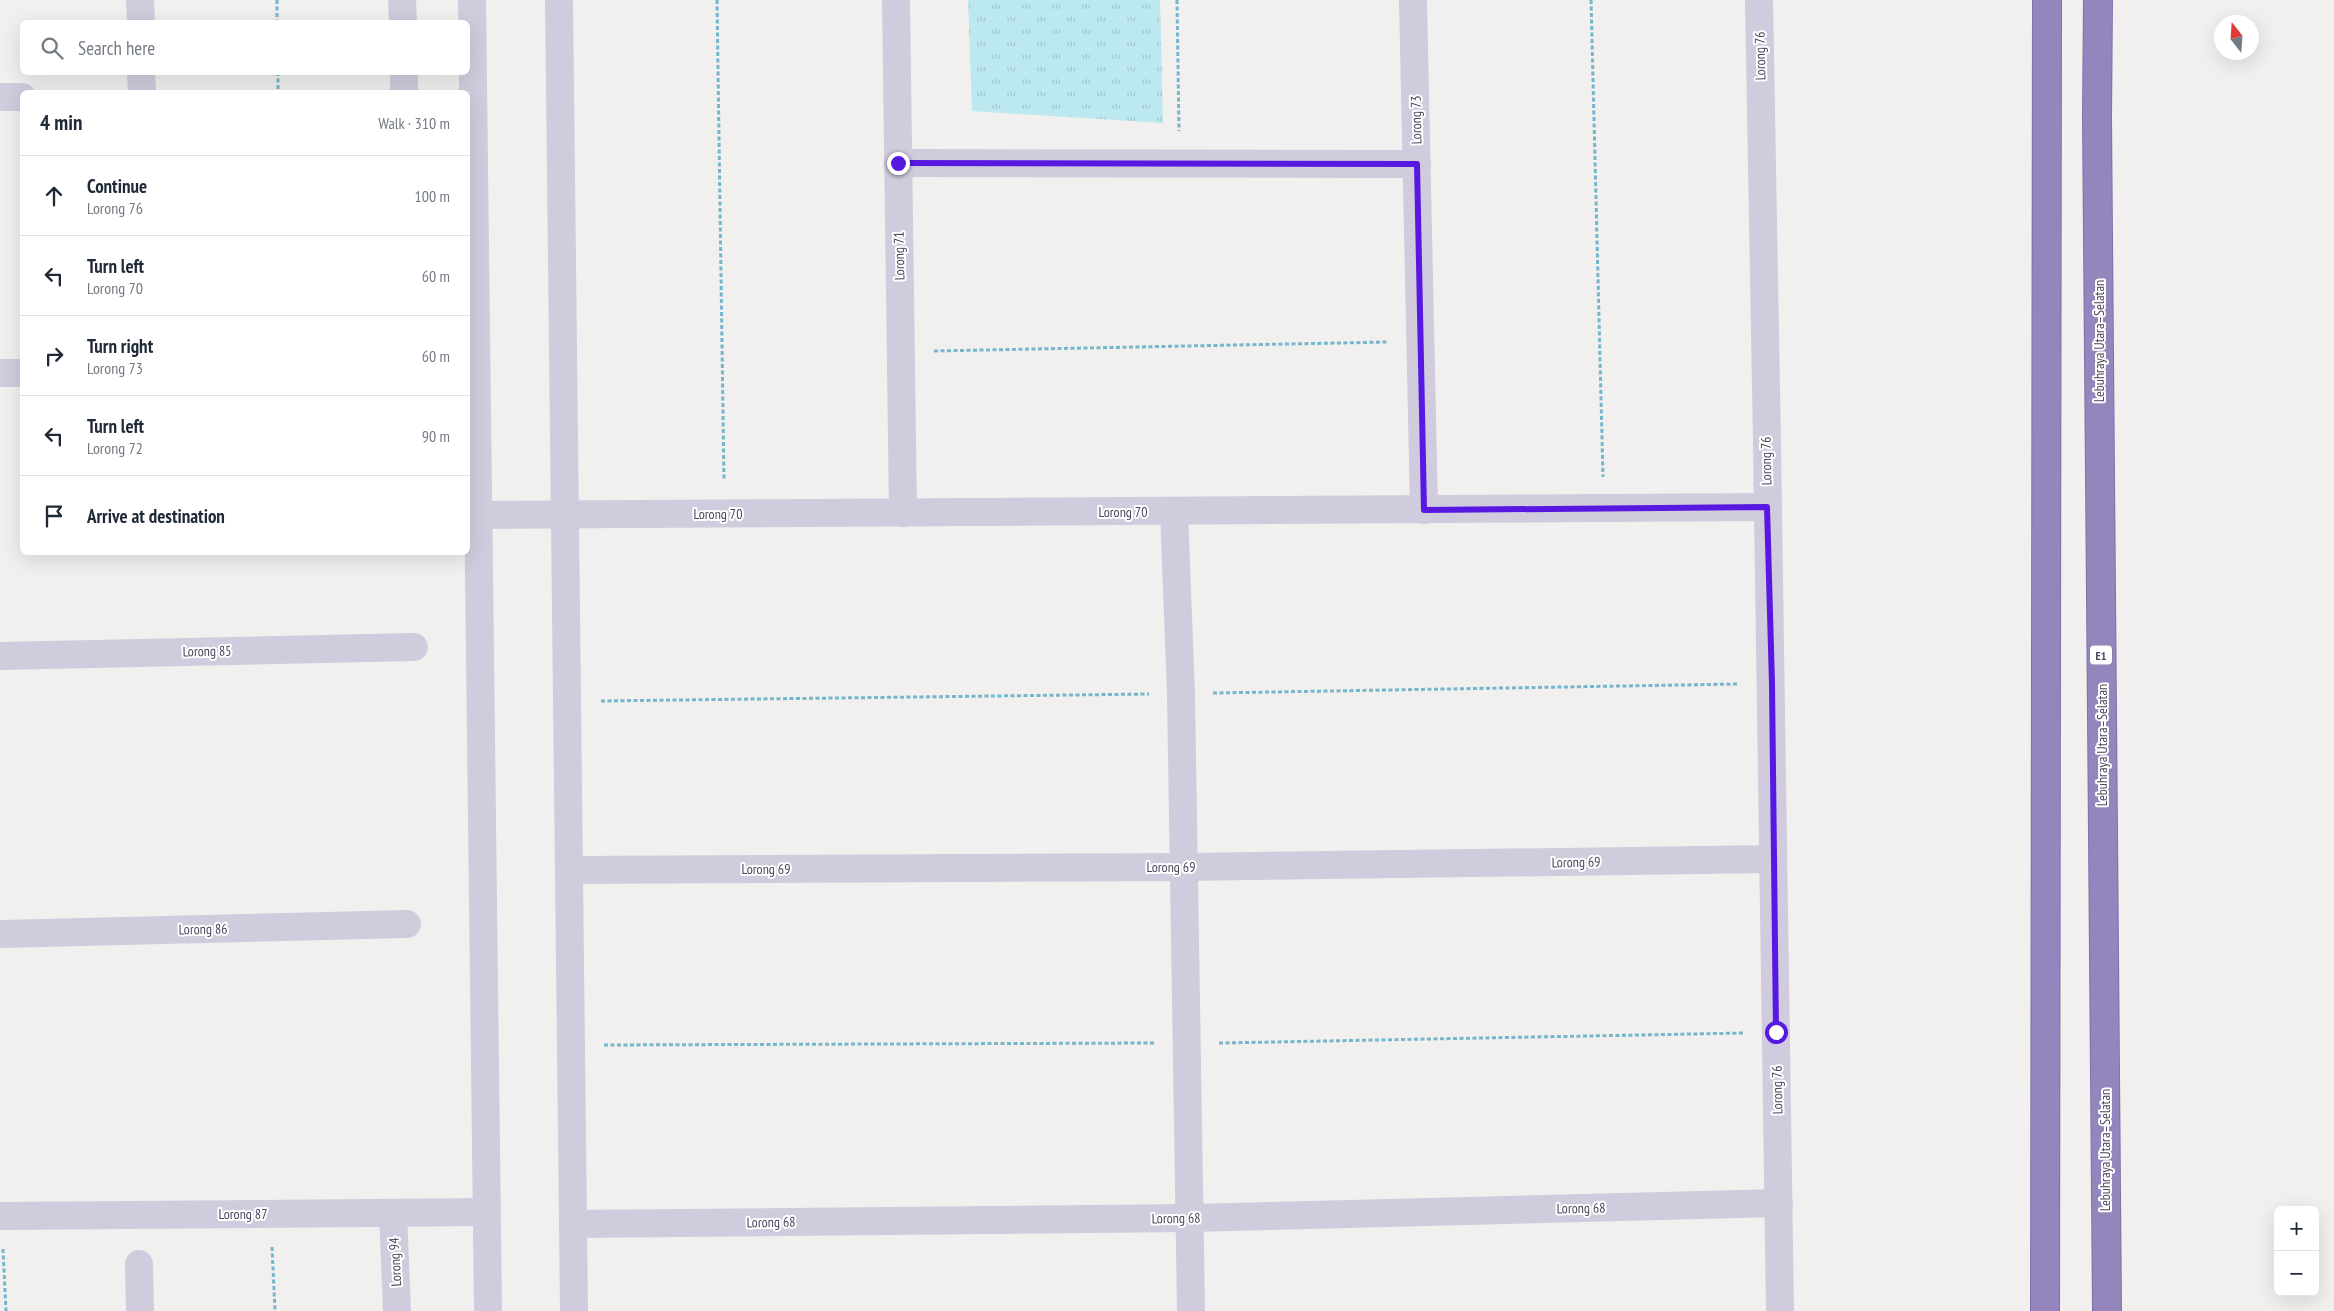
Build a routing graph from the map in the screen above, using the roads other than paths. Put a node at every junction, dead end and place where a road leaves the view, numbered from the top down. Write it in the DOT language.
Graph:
graph roads {
  1 [pos="140,0"];
  2 [pos="402,0"];
  3 [pos="472,0"];
  4 [pos="559,0"];
  5 [pos="896,0"];
  6 [pos="1413,0"];
  7 [pos="1759,0"];
  8 [pos="2047,0"];
  9 [pos="2098,0"];
  10 [pos="141,20"];
  11 [pos="403,20"];
  12 [pos="141,75"];
  13 [pos="404,75"];
  14 [pos="142,90"];
  15 [pos="404,90"];
  16 [pos="0,97"];
  17 [pos="20,97"];
  18 [pos="898,163"];
  19 [pos="1417,164"];
  20 [pos="0,373"];
  21 [pos="20,373"];
  22 [pos="1767,507"];
  23 [pos="1424,510"];
  24 [pos="1174,511"];
  25 [pos="903,513"];
  26 [pos="478,515"];
  27 [pos="565,515"];
  28 [pos="414,647"];
  29 [pos="0,656"];
  30 [pos="1774,859"];
  31 [pos="1184,867"];
  32 [pos="569,870"];
  33 [pos="407,924"];
  34 [pos="0,934"];
  35 [pos="1779,1203"];
  36 [pos="486,1212"];
  37 [pos="393,1213"];
  38 [pos="0,1216"];
  39 [pos="1191,1218"];
  40 [pos="573,1224"];
  41 [pos="139,1264"];
  42 [pos="140,1311"];
  43 [pos="397,1311"];
  44 [pos="488,1311"];
  45 [pos="574,1311"];
  46 [pos="1191,1311"];
  47 [pos="1780,1311"];
  48 [pos="2045,1311"];
  49 [pos="2107,1311"];
  1 -- 10 [label="street"];
  2 -- 11 [label="street"];
  3 -- 26 [label="street"];
  4 -- 27 [label="street"];
  5 -- 18 [label="street, Lorong 71"];
  6 -- 19 [label="street, Lorong 73"];
  7 -- 22 [label="street, Lorong 76"];
  8 -- 48 [label="highway"];
  9 -- 49 [label="highway, Lebuhraya Utara–Selatan / E1"];
  12 -- 14 [label="street"];
  13 -- 15 [label="street"];
  16 -- 17 [label="street"];
  18 -- 19 [label="street"];
  18 -- 25 [label="street, Lorong 71"];
  19 -- 23 [label="street, Lorong 73"];
  20 -- 21 [label="street"];
  22 -- 23 [label="street, Lorong 70"];
  22 -- 30 [label="street, Lorong 76"];
  23 -- 24 [label="street, Lorong 70"];
  24 -- 25 [label="street, Lorong 70"];
  24 -- 31 [label="street"];
  25 -- 27 [label="street, Lorong 70"];
  26 -- 27 [label="street, Lorong 70"];
  26 -- 36 [label="street"];
  27 -- 32 [label="street"];
  28 -- 29 [label="street, Lorong 85"];
  30 -- 31 [label="street, Lorong 69"];
  30 -- 35 [label="street, Lorong 76"];
  31 -- 32 [label="street, Lorong 69"];
  31 -- 39 [label="street"];
  32 -- 40 [label="street"];
  33 -- 34 [label="street, Lorong 86"];
  35 -- 39 [label="street, Lorong 68"];
  35 -- 47 [label="street, Lorong 76"];
  36 -- 37 [label="street, Lorong 87"];
  36 -- 44 [label="street"];
  37 -- 38 [label="street, Lorong 87"];
  37 -- 43 [label="street, Lorong 94"];
  39 -- 40 [label="street, Lorong 68"];
  39 -- 46 [label="street"];
  40 -- 45 [label="street"];
  41 -- 42 [label="street"];
}
